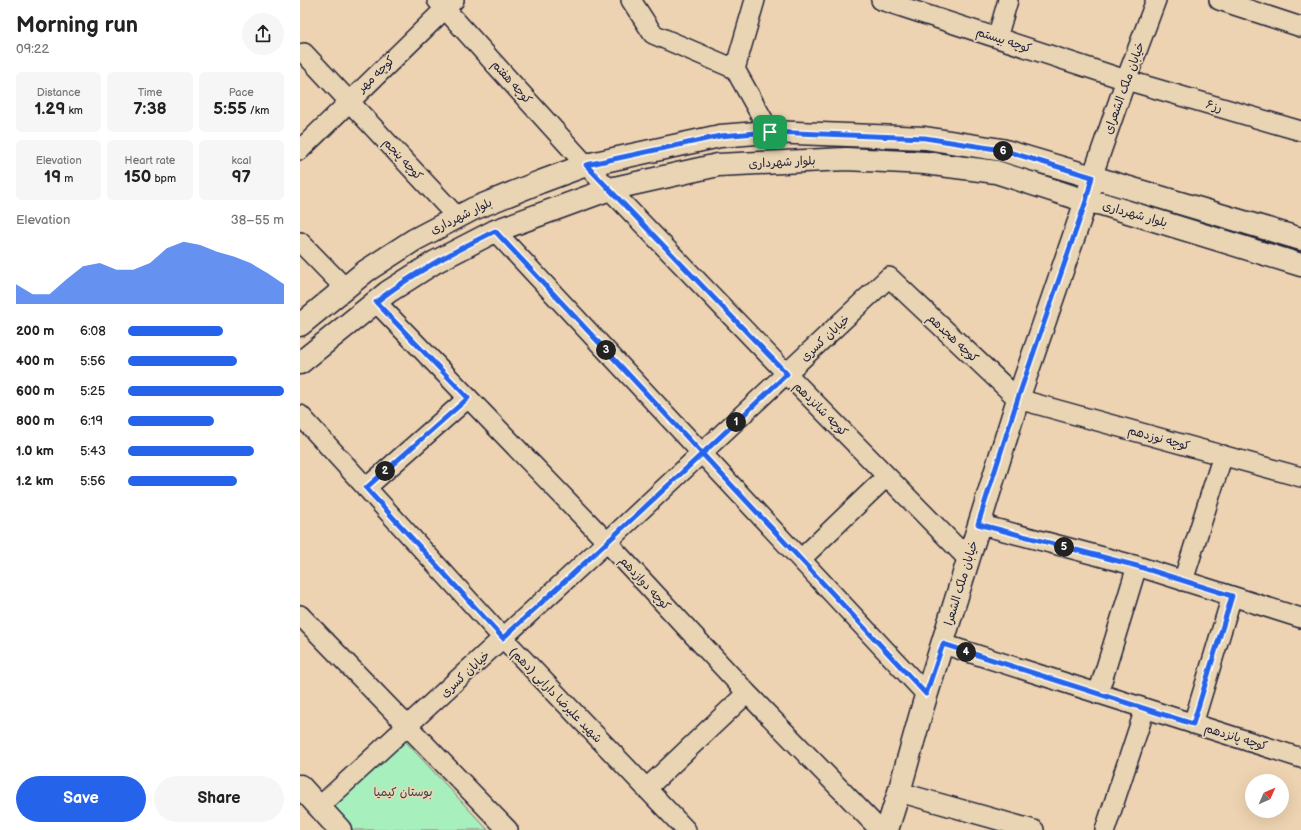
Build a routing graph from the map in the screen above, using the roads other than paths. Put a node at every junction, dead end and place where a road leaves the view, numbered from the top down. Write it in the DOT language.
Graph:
graph roads {
  1 [pos="631,0"];
  2 [pos="755,0"];
  3 [pos="881,0"];
  4 [pos="1008,0"];
  5 [pos="1156,0"];
  6 [pos="1219,0"];
  7 [pos="445,3"];
  8 [pos="1301,27"];
  9 [pos="997,38"];
  10 [pos="304,53"];
  11 [pos="735,69"];
  12 [pos="1126,80"];
  13 [pos="349,101"];
  14 [pos="1301,131"];
  15 [pos="770,132"];
  16 [pos="300,150"];
  17 [pos="586,165"];
  18 [pos="1092,177"];
  19 [pos="610,189"];
  20 [pos="1086,201"];
  21 [pos="456,217"];
  22 [pos="495,231"];
  23 [pos="1301,239"];
  24 [pos="300,242"];
  25 [pos="1301,265"];
  26 [pos="889,277"];
  27 [pos="345,288"];
  28 [pos="376,302"];
  29 [pos="300,325"];
  30 [pos="300,363"];
  31 [pos="787,374"];
  32 [pos="468,398"];
  33 [pos="1018,398"];
  34 [pos="300,415"];
  35 [pos="702,454"];
  36 [pos="1223,455"];
  37 [pos="886,476"];
  38 [pos="1301,477"];
  39 [pos="366,488"];
  40 [pos="978,524"];
  41 [pos="607,542"];
  42 [pos="801,559"];
  43 [pos="968,559"];
  44 [pos="1137,566"];
  45 [pos="1183,581"];
  46 [pos="1232,596"];
  47 [pos="300,615"];
  48 [pos="1301,618"];
  49 [pos="503,638"];
  50 [pos="943,644"];
  51 [pos="747,693"];
  52 [pos="926,694"];
  53 [pos="1098,694"];
  54 [pos="1145,709"];
  55 [pos="1193,724"];
  56 [pos="408,727"];
  57 [pos="1301,758"];
  58 [pos="300,786"];
  59 [pos="646,789"];
  60 [pos="899,792"];
  61 [pos="319,807"];
  62 [pos="340,830"];
  63 [pos="508,830"];
  64 [pos="686,830"];
  65 [pos="880,830"];
  66 [pos="887,830"];
  67 [pos="1034,830"];
  68 [pos="1105,830"];
  1 -- 11 [label="street"];
  2 -- 11 [label="street"];
  3 -- 9 [label="street, کوچه بیستم"];
  4 -- 9 [label="street"];
  5 -- 12 [label="street, خیابان ملک الشعرای"];
  6 -- 8 [label="street"];
  7 -- 13 [label="street, کوچه مهر"];
  7 -- 17 [label="street, کوچه هفتم"];
  9 -- 12 [label="street, کوچه بیستم"];
  10 -- 13 [label="street, کوچه پنجم"];
  11 -- 15 [label="street"];
  12 -- 14 [label="street, رز۶"];
  12 -- 18 [label="street, خیابان ملک الشعرای"];
  13 -- 16 [label="street, کوچه مهر"];
  13 -- 21 [label="street, کوچه پنجم"];
  15 -- 17 [label="main road, بلوار شهرداری"];
  15 -- 18 [label="main road, بلوار شهرداری"];
  17 -- 19 [label="street, کوچه هفتم"];
  17 -- 21 [label="main road, بلوار شهرداری"];
  18 -- 20 [label="main road, خیابان ملک الشعرا"];
  18 -- 23 [label="main road, بلوار شهرداری"];
  19 -- 20 [label="main road, بلوار شهرداری"];
  19 -- 22 [label="main road, بلوار شهرداری"];
  19 -- 31 [label="street, کوچه شانزدهم"];
  20 -- 25 [label="main road, بلوار شهرداری"];
  20 -- 33 [label="main road, خیابان ملک الشعرا"];
  21 -- 27 [label="main road, بلوار شهرداری"];
  22 -- 28 [label="main road, بلوار شهرداری"];
  22 -- 35 [label="street"];
  24 -- 27 [label="street"];
  26 -- 31 [label="street, خیابان کسری"];
  26 -- 33 [label="street, کوچه هجدهم"];
  27 -- 29 [label="main road, بلوار شهرداری"];
  28 -- 30 [label="main road, بلوار شهرداری"];
  28 -- 32 [label="street, کوچه دوازدهم"];
  31 -- 35 [label="street, خیابان کسری"];
  31 -- 37 [label="street, کوچه شانزدهم"];
  32 -- 39 [label="street"];
  32 -- 41 [label="street, کوچه دوازدهم"];
  33 -- 36 [label="street, کوچه نوزدهم"];
  33 -- 40 [label="main road, خیابان ملک الشعرا"];
  34 -- 39 [label="street, شهید علیرضا دارابی (دهم)"];
  35 -- 41 [label="street, خیابان کسری"];
  35 -- 42 [label="street"];
  36 -- 38 [label="street, کوچه نوزدهم"];
  36 -- 45 [label="street"];
  37 -- 42 [label="street"];
  37 -- 43 [label="street, کوچه شانزدهم"];
  39 -- 49 [label="street, شهید علیرضا دارابی (دهم)"];
  40 -- 43 [label="main road, خیابان ملک الشعرا"];
  40 -- 44 [label="street"];
  41 -- 49 [label="street, خیابان کسری"];
  41 -- 51 [label="street, کوچه دوازدهم"];
  42 -- 52 [label="street"];
  43 -- 50 [label="main road, خیابان ملک الشعرا"];
  44 -- 45 [label="street"];
  44 -- 53 [label="street"];
  45 -- 46 [label="street"];
  46 -- 48 [label="street"];
  46 -- 55 [label="street"];
  47 -- 56 [label="street"];
  49 -- 56 [label="street, خیابان کسری"];
  49 -- 59 [label="street, شهید علیرضا دارابی (دهم)"];
  50 -- 52 [label="main road, خیابان ملک الشعرا"];
  50 -- 53 [label="street, کوچه پانزدهم"];
  51 -- 59 [label="street"];
  51 -- 65 [label="street, کوچه دوازدهم"];
  52 -- 60 [label="main road, خیابان ملک الشعرا"];
  53 -- 54 [label="street, کوچه پانزدهم"];
  54 -- 55 [label="street, کوچه پانزدهم"];
  54 -- 68 [label="street"];
  55 -- 57 [label="street, کوچه پانزدهم"];
  56 -- 61 [label="street, خیابان کسری"];
  56 -- 63 [label="street"];
  58 -- 61 [label="main road"];
  59 -- 64 [label="street, شهید علیرضا دارابی (دهم)"];
  60 -- 66 [label="main road, خیابان ملک الشعرا"];
  60 -- 67 [label="street"];
  61 -- 62 [label="main road"];
}
